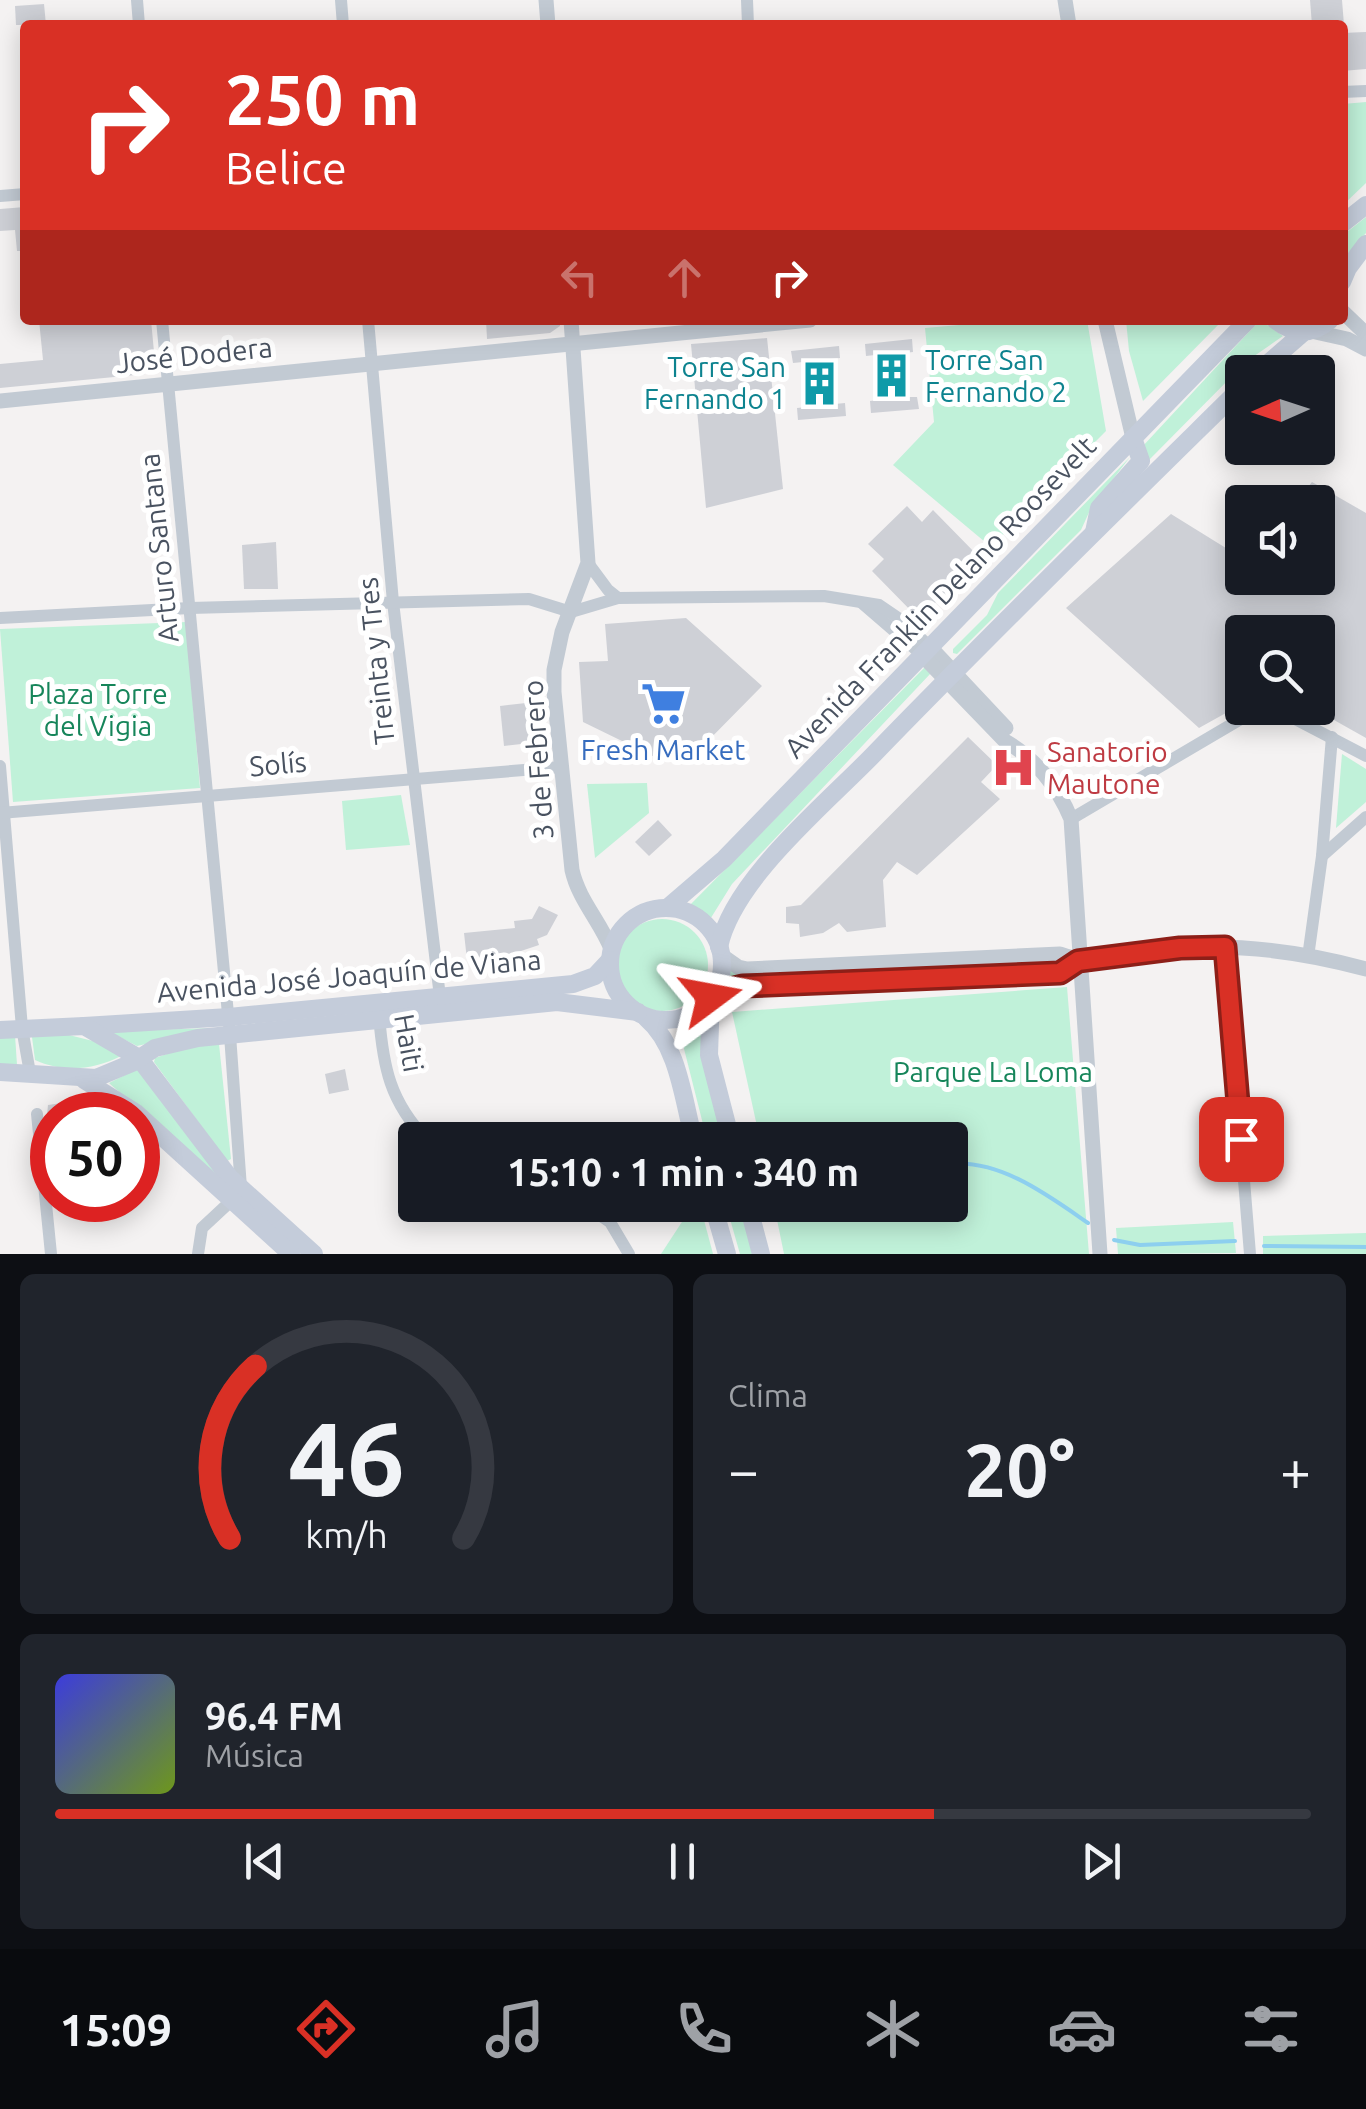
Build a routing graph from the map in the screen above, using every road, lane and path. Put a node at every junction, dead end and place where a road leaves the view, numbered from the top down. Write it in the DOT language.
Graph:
graph roads {
  1 [pos="1366,244"];
  2 [pos="1348,268"];
  3 [pos="162,325"];
  4 [pos="368,325"];
  5 [pos="571,325"];
  6 [pos="748,325"];
  7 [pos="1107,325"];
  8 [pos="1243,325"];
  9 [pos="1283,325"];
  10 [pos="1321,325"];
  11 [pos="1308,332"];
  12 [pos="573,343"];
  13 [pos="1366,349"];
  14 [pos="1279,355"];
  15 [pos="372,362"];
  16 [pos="168,383"];
  17 [pos="0,401"];
  18 [pos="1225,405"];
  19 [pos="1133,438"];
  20 [pos="1094,532"];
  21 [pos="588,564"];
  22 [pos="618,598"];
  23 [pos="394,602"];
  24 [pos="190,608"];
  25 [pos="570,612"];
  26 [pos="0,618"];
  27 [pos="925,650"];
  28 [pos="950,676"];
  29 [pos="1332,738"];
  30 [pos="1366,756"];
  31 [pos="0,766"];
  32 [pos="561,767"];
  33 [pos="414,777"];
  34 [pos="208,796"];
  35 [pos="2,813"];
  36 [pos="1366,817"];
  37 [pos="1071,819"];
  38 [pos="1322,856"];
  39 [pos="667,908"];
  40 [pos="1225,947"];
  41 [pos="720,951"];
  42 [pos="611,956"];
  43 [pos="1308,957"];
  44 [pos="1078,961"];
  45 [pos="1366,969"];
  46 [pos="891,972"];
  47 [pos="712,995"];
  48 [pos="440,997"];
  49 [pos="378,1012"];
  50 [pos="640,1013"];
  51 [pos="84,1026"];
  52 [pos="230,1026"];
  53 [pos="22,1028"];
  54 [pos="0,1030"];
  55 [pos="140,1058"];
  56 [pos="0,1072"];
  57 [pos="30,1073"];
  58 [pos="84,1080"];
  59 [pos="410,1122"];
  60 [pos="689,1122"];
  61 [pos="727,1122"];
  62 [pos="236,1196"];
  63 [pos="47,1222"];
  64 [pos="610,1222"];
  65 [pos="718,1222"];
  66 [pos="753,1222"];
  67 [pos="50,1254"];
  68 [pos="198,1254"];
  69 [pos="291,1254"];
  70 [pos="314,1254"];
  71 [pos="629,1254"];
  72 [pos="727,1254"];
  73 [pos="761,1254"];
  74 [pos="1100,1254"];
  75 [pos="1250,1254"];
  1 -- 2 [label="main road"];
  3 -- 16 [label="street, Arturo Santana"];
  4 -- 15 [label="street, Treinta y Tres"];
  5 -- 12 [label="street, 3 de Febrero"];
  6 -- 12 [label="street, José Dodera"];
  7 -- 19 [label="street"];
  8 -- 19 [label="main road, Avenida Franklin Delano Roosevelt"];
  9 -- 11 [label="main road"];
  10 -- 11 [label="main road"];
  11 -- 13 [label="street"];
  11 -- 14 [label="main road"];
  12 -- 15 [label="street, José Dodera"];
  12 -- 21 [label="street, 3 de Febrero"];
  15 -- 16 [label="street, José Dodera"];
  15 -- 23 [label="street, Treinta y Tres"];
  16 -- 17 [label="street, José Dodera"];
  16 -- 24 [label="street, Arturo Santana"];
  18 -- 20 [label="main road"];
  19 -- 20 [label="main road"];
  19 -- 27 [label="main road, Avenida Franklin Delano Roosevelt"];
  20 -- 28 [label="main road"];
  21 -- 22 [label="street"];
  21 -- 25 [label="street, 3 de Febrero"];
  22 -- 25 [label="street"];
  22 -- 27 [label="street"];
  23 -- 24 [label="street"];
  23 -- 25 [label="street"];
  23 -- 33 [label="street, Treinta y Tres"];
  24 -- 26 [label="street"];
  24 -- 34 [label="street, Arturo Santana"];
  25 -- 32 [label="street, 3 de Febrero"];
  27 -- 28 [label="street"];
  27 -- 39 [label="main road, Avenida Franklin Delano Roosevelt"];
  28 -- 37 [label="street"];
  28 -- 41 [label="main road"];
  29 -- 30 [label="street"];
  29 -- 37 [label="street"];
  29 -- 38 [label="street"];
  31 -- 35 [label="street"];
  32 -- 33 [label="street, Solís"];
  32 -- 42 [label="street, 3 de Febrero"];
  33 -- 34 [label="street, Solís"];
  33 -- 48 [label="street, Treinta y Tres"];
  34 -- 35 [label="street, Solís"];
  34 -- 52 [label="street, Arturo Santana"];
  35 -- 53 [label="street"];
  36 -- 38 [label="street"];
  37 -- 44 [label="street"];
  38 -- 43 [label="street"];
  39 -- 41 [label="main road"];
  39 -- 42 [label="main road"];
  40 -- 43 [label="street"];
  40 -- 44 [label="street"];
  40 -- 75 [label="street"];
  41 -- 46 [label="street"];
  41 -- 47 [label="main road"];
  42 -- 48 [label="main road, Avenida José Joaquín de Viana"];
  42 -- 50 [label="main road"];
  43 -- 45 [label="street"];
  44 -- 46 [label="street"];
  44 -- 74 [label="street"];
  46 -- 47 [label="street"];
  47 -- 50 [label="main road"];
  47 -- 61 [label="main road"];
  48 -- 49 [label="main road, Avenida José Joaquín de Viana"];
  49 -- 50 [label="main road, Avenida José Joaquín de Viana"];
  49 -- 52 [label="main road, Avenida José Joaquín de Viana"];
  49 -- 59 [label="street, Haiti"];
  50 -- 60 [label="main road"];
  51 -- 52 [label="main road, Avenida José Joaquín de Viana"];
  51 -- 53 [label="main road, Avenida José Joaquín de Viana"];
  51 -- 55 [label="main road"];
  52 -- 55 [label="main road, Avenida José Joaquín de Viana"];
  52 -- 62 [label="street, Arturo Santana"];
  53 -- 54 [label="main road, Avenida José Joaquín de Viana"];
  53 -- 57 [label="street"];
  55 -- 58 [label="main road, Avenida José Joaquín de Viana"];
  55 -- 62 [label="main road"];
  56 -- 57 [label="main road, Avenida José Joaquín de Viana"];
  57 -- 58 [label="main road, Avenida José Joaquín de Viana"];
  58 -- 62 [label="main road"];
  62 -- 68 [label="street"];
  62 -- 69 [label="main road"];
  62 -- 70 [label="main road"];
  63 -- 67 [label="street"];
  64 -- 71 [label="street"];
  65 -- 72 [label="main road"];
  66 -- 73 [label="main road"];
}
